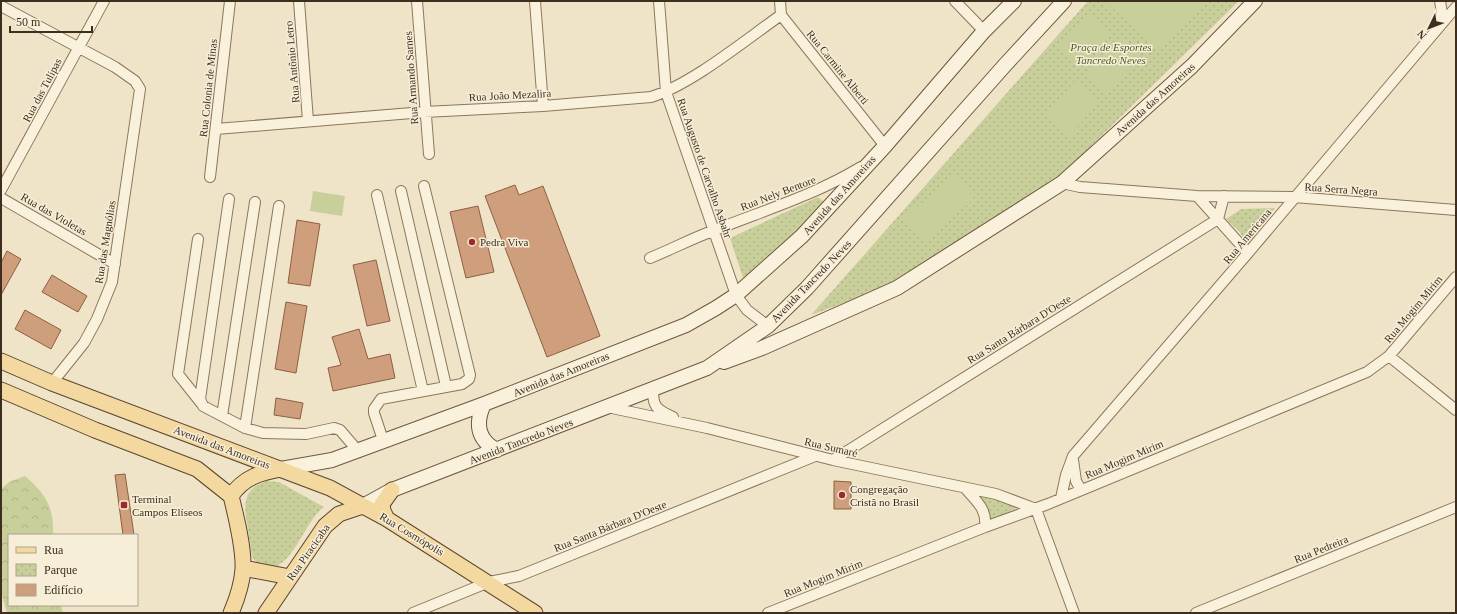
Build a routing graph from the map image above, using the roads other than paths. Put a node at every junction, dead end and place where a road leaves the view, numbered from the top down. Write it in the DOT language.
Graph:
graph roads {
  1 [pos="104,1"];
  2 [pos="230,1"];
  3 [pos="299,1"];
  4 [pos="417,1"];
  5 [pos="535,1"];
  6 [pos="659,1"];
  7 [pos="780,1"];
  8 [pos="956,1"];
  9 [pos="1014,1"];
  10 [pos="1064,1"];
  11 [pos="1255,1"];
  12 [pos="1440,1"];
  13 [pos="1,6"];
  14 [pos="1456,7"];
  15 [pos="781,15"];
  16 [pos="1436,28"];
  17 [pos="984,31"];
  18 [pos="78,48"];
  19 [pos="666,92"];
  20 [pos="543,106"];
  21 [pos="424,112"];
  22 [pos="308,121"];
  23 [pos="216,129"];
  24 [pos="885,146"];
  25 [pos="429,154"];
  26 [pos="868,163"];
  27 [pos="210,177"];
  28 [pos="1062,183"];
  29 [pos="424,186"];
  30 [pos="1,190"];
  31 [pos="401,191"];
  32 [pos="377,195"];
  33 [pos="1197,196"];
  34 [pos="1224,196"];
  35 [pos="1294,197"];
  36 [pos="1,198"];
  37 [pos="229,198"];
  38 [pos="255,202"];
  39 [pos="279,206"];
  40 [pos="1456,210"];
  41 [pos="1218,219"];
  42 [pos="714,230"];
  43 [pos="198,239"];
  44 [pos="1248,253"];
  45 [pos="650,258"];
  46 [pos="115,264"];
  47 [pos="1456,277"];
  48 [pos="736,295"];
  49 [pos="820,323"];
  50 [pos="768,326"];
  51 [pos="1389,356"];
  52 [pos="1,361"];
  53 [pos="706,368"];
  54 [pos="52,382"];
  55 [pos="446,386"];
  56 [pos="654,387"];
  57 [pos="1,390"];
  58 [pos="423,391"];
  59 [pos="201,403"];
  60 [pos="484,404"];
  61 [pos="607,407"];
  62 [pos="1456,410"];
  63 [pos="222,416"];
  64 [pos="692,425"];
  65 [pos="246,428"];
  66 [pos="384,440"];
  67 [pos="497,450"];
  68 [pos="358,451"];
  69 [pos="815,456"];
  70 [pos="1073,456"];
  71 [pos="833,460"];
  72 [pos="281,469"];
  73 [pos="966,489"];
  74 [pos="392,490"];
  75 [pos="1081,490"];
  76 [pos="231,496"];
  77 [pos="1062,498"];
  78 [pos="363,506"];
  79 [pos="1456,507"];
  80 [pos="1036,509"];
  81 [pos="387,519"];
  82 [pos="986,527"];
  83 [pos="243,568"];
  84 [pos="290,578"];
  85 [pos="489,582"];
  86 [pos="231,613"];
  87 [pos="266,613"];
  88 [pos="413,613"];
  89 [pos="535,613"];
  90 [pos="768,613"];
  91 [pos="1074,613"];
  92 [pos="1196,613"];
  1 -- 18 [label="street, Rua das Tulipas"];
  2 -- 23 [label="street, Rua Colonia de Minas"];
  3 -- 22 [label="street, Rua Antônio Letro"];
  4 -- 21 [label="street, Rua Armando Sarnes"];
  5 -- 20 [label="street"];
  6 -- 19 [label="street, Rua Augusto de Carvalho Asbahr"];
  7 -- 15 [label="street"];
  8 -- 17 [label="street"];
  9 -- 17 [label="main road, Avenida das Amoreiras"];
  10 -- 50 [label="main road, Avenida Tancredo Neves"];
  11 -- 28 [label="main road, Avenida das Amoreiras"];
  12 -- 16 [label="street, Rua Americana"];
  13 -- 18 [label="street"];
  14 -- 16 [label="street, Rua Americana"];
  15 -- 19 [label="street, Rua João Mezalira"];
  15 -- 24 [label="street, Rua Carmine Alberti"];
  16 -- 35 [label="street, Rua Americana"];
  17 -- 24 [label="main road, Avenida das Amoreiras"];
  18 -- 30 [label="street, Rua das Tulipas"];
  18 -- 46 [label="street, Rua das Magnólias"];
  19 -- 20 [label="street, Rua João Mezalira"];
  19 -- 42 [label="street, Rua Augusto de Carvalho Asbahr"];
  20 -- 21 [label="street, Rua João Mezalira"];
  21 -- 22 [label="street, Rua João Mezalira"];
  21 -- 25 [label="street, Rua Armando Sarnes"];
  22 -- 23 [label="street, Rua João Mezalira"];
  23 -- 27 [label="street, Rua Colonia de Minas"];
  24 -- 26 [label="main road, Avenida das Amoreiras"];
  26 -- 42 [label="street, Rua Nely Bentore"];
  26 -- 48 [label="main road, Avenida das Amoreiras"];
  28 -- 33 [label="street, Rua Serra Negra"];
  28 -- 49 [label="main road, Avenida das Amoreiras"];
  29 -- 55 [label="street"];
  31 -- 55 [label="street"];
  32 -- 58 [label="street"];
  33 -- 34 [label="street, Rua Serra Negra"];
  33 -- 41 [label="street"];
  34 -- 35 [label="street, Rua Serra Negra"];
  34 -- 41 [label="street"];
  35 -- 40 [label="street, Rua Serra Negra"];
  35 -- 44 [label="street, Rua Americana"];
  36 -- 46 [label="street, Rua das Violetas"];
  37 -- 59 [label="street"];
  38 -- 63 [label="street"];
  39 -- 65 [label="street"];
  41 -- 44 [label="street"];
  41 -- 71 [label="street, Rua Santa Bárbara D'Oeste"];
  42 -- 45 [label="street, Rua Nely Bentore"];
  42 -- 48 [label="street, Rua Augusto de Carvalho Asbahr"];
  43 -- 59 [label="street"];
  44 -- 70 [label="street, Rua Americana"];
  46 -- 54 [label="street, Rua das Magnólias"];
  47 -- 51 [label="street, Rua Mogim Mirim"];
  48 -- 50 [label="street, Rua Augusto de Carvalho Asbahr"];
  48 -- 60 [label="main road, Avenida das Amoreiras"];
  49 -- 50 [label="main road, Avenida das Amoreiras"];
  49 -- 53 [label="main road, Avenida das Amoreiras"];
  50 -- 53 [label="main road, Avenida Tancredo Neves"];
  51 -- 62 [label="street"];
  51 -- 75 [label="street, Rua Mogim Mirim"];
  52 -- 54 [label="main road, Avenida das Amoreiras"];
  53 -- 56 [label="main road, Avenida Tancredo Neves"];
  54 -- 72 [label="main road, Avenida das Amoreiras"];
  55 -- 58 [label="street"];
  56 -- 61 [label="main road, Avenida Tancredo Neves"];
  56 -- 64 [label="street, Rua Sumaré"];
  57 -- 76 [label="main road"];
  58 -- 66 [label="street"];
  59 -- 63 [label="street"];
  60 -- 66 [label="main road, Avenida das Amoreiras"];
  60 -- 67 [label="main road"];
  61 -- 64 [label="street, Rua Sumaré"];
  61 -- 67 [label="main road, Avenida Tancredo Neves"];
  63 -- 65 [label="street"];
  64 -- 69 [label="street, Rua Sumaré"];
  65 -- 68 [label="street"];
  66 -- 68 [label="main road, Avenida das Amoreiras"];
  67 -- 74 [label="main road, Avenida Tancredo Neves"];
  68 -- 72 [label="main road, Avenida das Amoreiras"];
  69 -- 71 [label="street, Rua Sumaré"];
  69 -- 85 [label="street, Rua Santa Bárbara D'Oeste"];
  70 -- 75 [label="street"];
  70 -- 77 [label="street, Rua Americana"];
  71 -- 73 [label="street, Rua Sumaré"];
  72 -- 76 [label="main road"];
  72 -- 78 [label="main road, Rua Cosmópolis"];
  73 -- 80 [label="street, Rua Sumaré"];
  73 -- 82 [label="street"];
  74 -- 78 [label="main road, Avenida Tancredo Neves"];
  74 -- 81 [label="main road"];
  75 -- 77 [label="street, Rua Mogim Mirim"];
  76 -- 83 [label="main road"];
  77 -- 80 [label="street, Rua Mogim Mirim"];
  78 -- 81 [label="main road, Rua Cosmópolis"];
  78 -- 84 [label="main road, Rua Piracicaba"];
  79 -- 92 [label="street, Rua Pedreira"];
  80 -- 82 [label="street, Rua Mogim Mirim"];
  80 -- 91 [label="street"];
  81 -- 85 [label="main road, Rua Cosmópolis"];
  82 -- 90 [label="street, Rua Mogim Mirim"];
  83 -- 84 [label="main road"];
  83 -- 86 [label="main road"];
  84 -- 87 [label="main road, Rua Piracicaba"];
  85 -- 88 [label="street, Rua Santa Bárbara D'Oeste"];
  85 -- 89 [label="main road, Rua Cosmópolis"];
}
